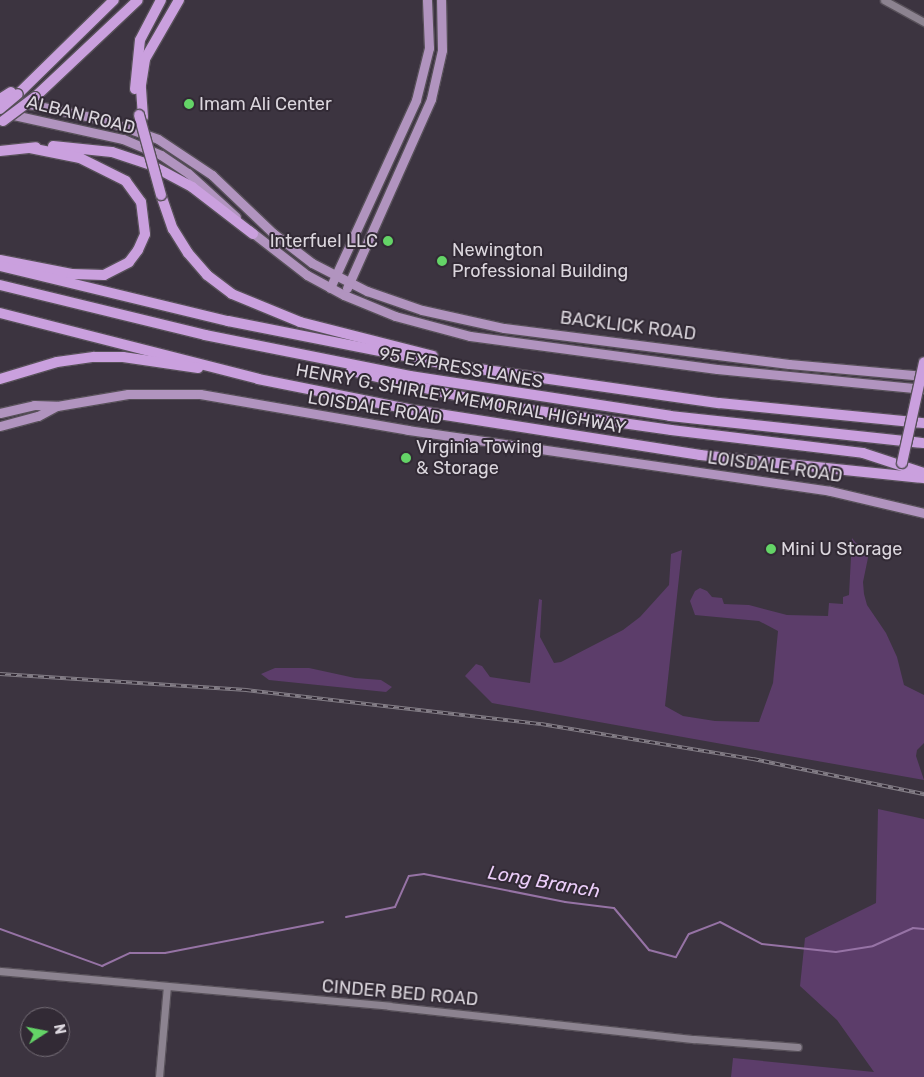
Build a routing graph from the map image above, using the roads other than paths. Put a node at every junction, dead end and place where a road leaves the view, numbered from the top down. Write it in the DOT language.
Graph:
graph roads {
  1 [pos="114,0"];
  2 [pos="138,0"];
  3 [pos="161,0"];
  4 [pos="180,0"];
  5 [pos="427,0"];
  6 [pos="441,0"];
  7 [pos="884,0"];
  8 [pos="924,22"];
  9 [pos="15,96"];
  10 [pos="0,98"];
  11 [pos="1,116"];
  12 [pos="141,116"];
  13 [pos="30,148"];
  14 [pos="0,151"];
  15 [pos="253,234"];
  16 [pos="0,260"];
  17 [pos="0,266"];
  18 [pos="336,277"];
  19 [pos="349,283"];
  20 [pos="0,285"];
  21 [pos="330,288"];
  22 [pos="344,295"];
  23 [pos="0,313"];
  24 [pos="283,352"];
  25 [pos="924,362"];
  26 [pos="479,369"];
  27 [pos="225,370"];
  28 [pos="924,376"];
  29 [pos="0,379"];
  30 [pos="924,389"];
  31 [pos="57,406"];
  32 [pos="0,413"];
  33 [pos="924,423"];
  34 [pos="0,426"];
  35 [pos="924,443"];
  36 [pos="902,463"];
  37 [pos="924,472"];
  38 [pos="924,478"];
  39 [pos="924,513"];
  40 [pos="0,971"];
  41 [pos="167,986"];
  42 [pos="798,1046"];
  43 [pos="159,1077"];
  1 -- 9 [label="highway"];
  2 -- 11 [label="highway, bridge"];
  3 -- 12 [label="highway"];
  4 -- 12 [label="highway"];
  5 -- 18 [label="main road"];
  6 -- 19 [label="main road"];
  7 -- 8 [label="street"];
  9 -- 10 [label="highway, bridge"];
  9 -- 11 [label="highway, bridge"];
  9 -- 18 [label="main road, ALBAN ROAD"];
  11 -- 15 [label="main road, ALBAN ROAD"];
  12 -- 26 [label="highway, bridge"];
  13 -- 14 [label="highway"];
  13 -- 15 [label="highway"];
  13 -- 16 [label="highway"];
  15 -- 21 [label="main road, ALBAN ROAD"];
  17 -- 26 [label="highway, HENRY G. SHIRLEY MEMORIAL HIGHWAY"];
  18 -- 19 [label="main road, BACKLICK ROAD"];
  18 -- 21 [label="main road"];
  19 -- 22 [label="main road"];
  19 -- 28 [label="main road, BACKLICK ROAD"];
  20 -- 24 [label="highway, 95 EXPRESS LANES"];
  21 -- 22 [label="main road, ALBAN ROAD"];
  22 -- 30 [label="main road, BACKLICK ROAD"];
  23 -- 27 [label="highway, HENRY G. SHIRLEY MEMORIAL HIGHWAY"];
  24 -- 35 [label="highway, 95 EXPRESS LANES"];
  24 -- 36 [label="highway"];
  25 -- 36 [label="highway, bridge"];
  26 -- 33 [label="highway, HENRY G. SHIRLEY MEMORIAL HIGHWAY"];
  27 -- 29 [label="highway"];
  27 -- 38 [label="highway, HENRY G. SHIRLEY MEMORIAL HIGHWAY"];
  31 -- 32 [label="main road, LOISDALE ROAD"];
  31 -- 34 [label="main road, LOISDALE ROAD"];
  31 -- 39 [label="main road, LOISDALE ROAD"];
  36 -- 37 [label="highway"];
  40 -- 41 [label="street, CINDER BED ROAD"];
  41 -- 42 [label="street, CINDER BED ROAD"];
  41 -- 43 [label="street"];
}
